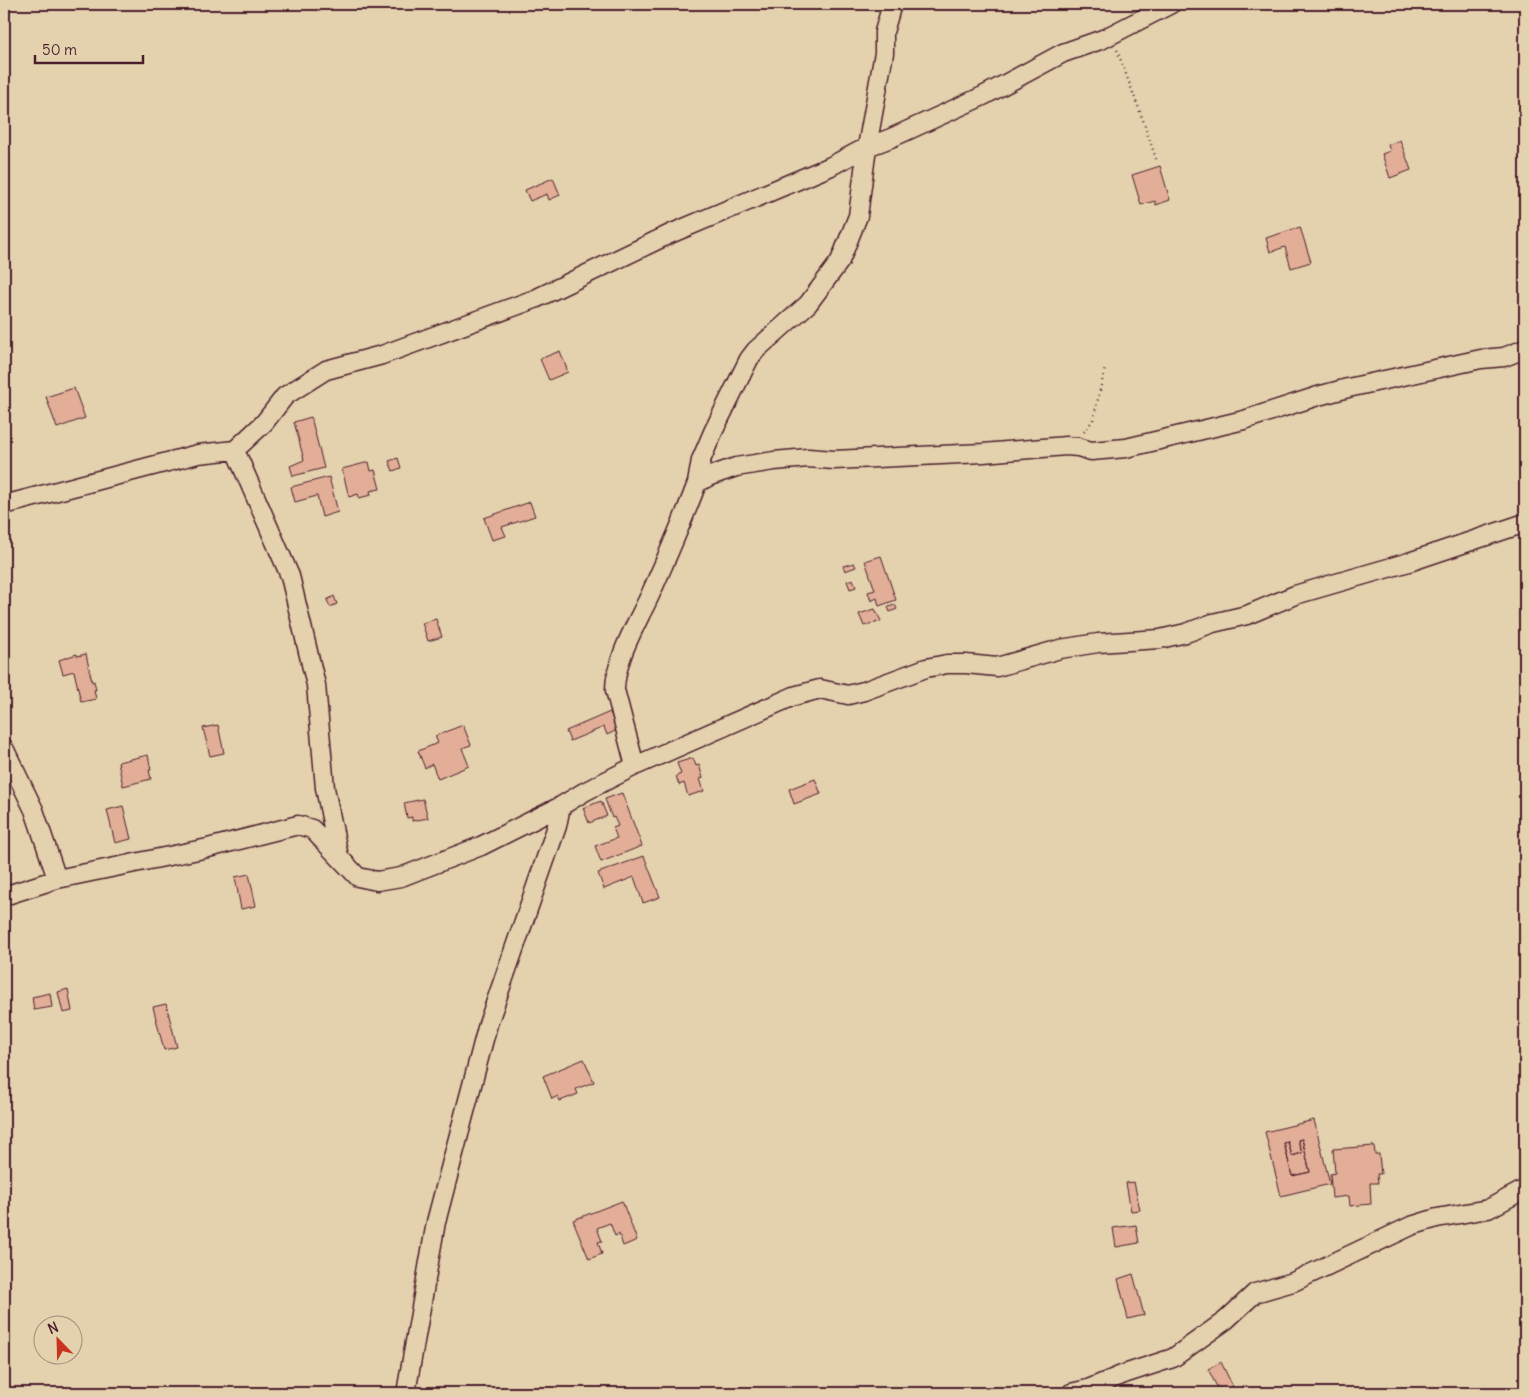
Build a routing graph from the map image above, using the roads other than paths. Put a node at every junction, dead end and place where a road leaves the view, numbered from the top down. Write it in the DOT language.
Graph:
graph roads {
  1 [pos="892,4"];
  2 [pos="1171,4"];
  3 [pos="867,147"];
  4 [pos="1525,348"];
  5 [pos="235,450"];
  6 [pos="697,483"];
  7 [pos="4,504"];
  8 [pos="1525,523"];
  9 [pos="4,748"];
  10 [pos="635,766"];
  11 [pos="561,806"];
  12 [pos="339,858"];
  13 [pos="57,879"];
  14 [pos="4,896"];
  15 [pos="1525,1189"];
  16 [pos="406,1393"];
  17 [pos="1071,1393"];
  1 -- 3 [label="street"];
  2 -- 3 [label="street"];
  3 -- 5 [label="street"];
  3 -- 6 [label="street"];
  4 -- 6 [label="street"];
  5 -- 7 [label="street"];
  5 -- 12 [label="street"];
  6 -- 10 [label="street"];
  8 -- 10 [label="street"];
  9 -- 13 [label="street"];
  10 -- 11 [label="street"];
  11 -- 12 [label="street"];
  11 -- 16 [label="street"];
  12 -- 13 [label="street"];
  13 -- 14 [label="street"];
  15 -- 17 [label="street"];
}
